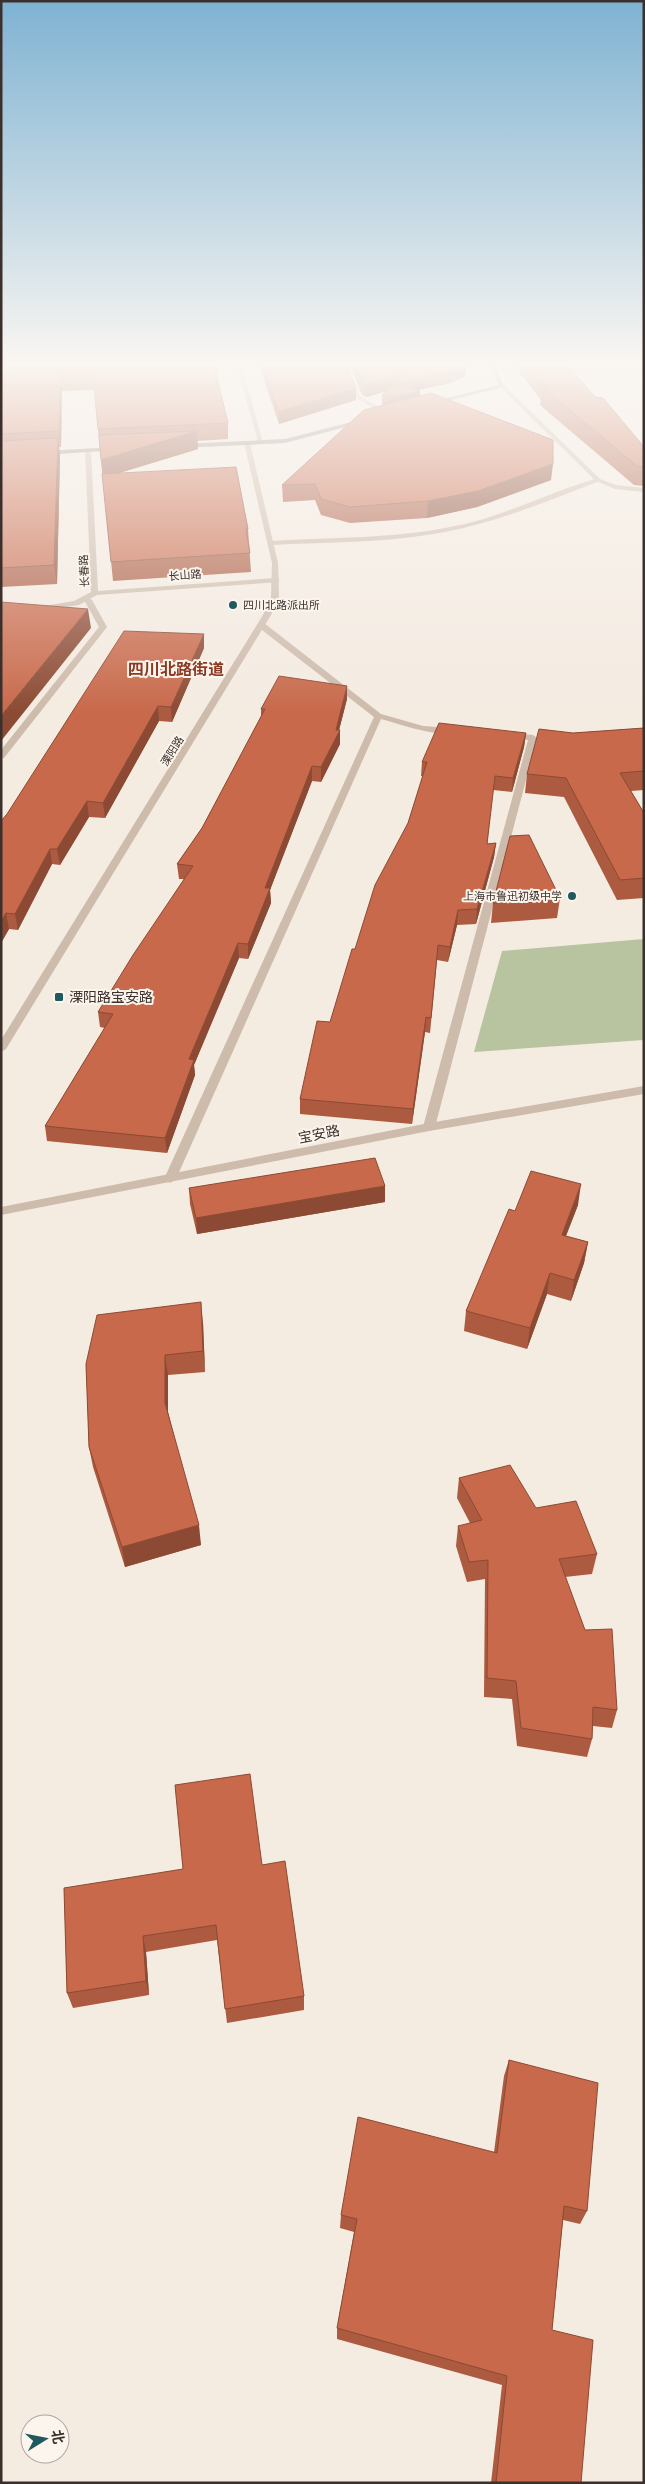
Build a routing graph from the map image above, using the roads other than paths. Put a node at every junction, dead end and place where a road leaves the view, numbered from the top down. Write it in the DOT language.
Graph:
graph roads {
  1 [pos="90,481"];
  2 [pos="256,481"];
  3 [pos="595,481"];
  4 [pos="600,481"];
  5 [pos="644,490"];
  6 [pos="271,543"];
  7 [pos="276,580"];
  8 [pos="95,592"];
  9 [pos="88,600"];
  10 [pos="28,611"];
  11 [pos="262,625"];
  12 [pos="378,716"];
  13 [pos="460,731"];
  14 [pos="497,735"];
  15 [pos="1,756"];
  16 [pos="1,1049"];
  17 [pos="644,1090"];
  18 [pos="429,1128"];
  19 [pos="170,1179"];
  20 [pos="1,1211"];
  1 -- 8 [label="street, 长春路"];
  2 -- 6 [label="street, 溧阳路"];
  3 -- 6 [label="street"];
  4 -- 5 [label="street"];
  6 -- 7 [label="street, 溧阳路"];
  7 -- 8 [label="street, 长山路"];
  7 -- 11 [label="street, 溧阳路"];
  8 -- 9 [label="street, 长春路"];
  9 -- 10 [label="street, 长春路"];
  9 -- 15 [label="street"];
  11 -- 12 [label="street"];
  11 -- 16 [label="street, 溧阳路"];
  12 -- 13 [label="street"];
  12 -- 19 [label="street"];
  14 -- 18 [label="street"];
  17 -- 18 [label="street, 宝安路"];
  18 -- 19 [label="street, 宝安路"];
  19 -- 20 [label="street, 宝安路"];
}
